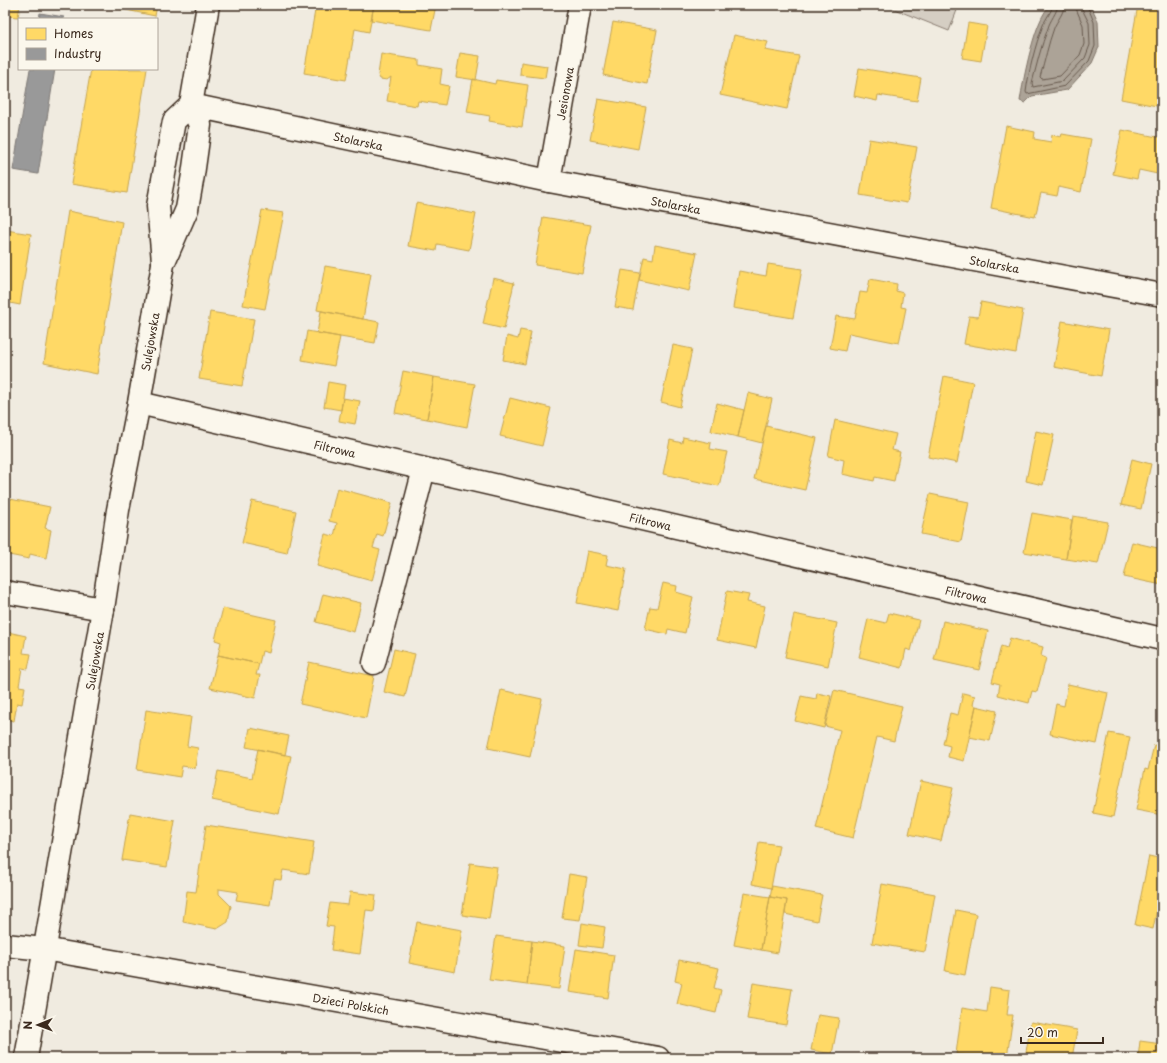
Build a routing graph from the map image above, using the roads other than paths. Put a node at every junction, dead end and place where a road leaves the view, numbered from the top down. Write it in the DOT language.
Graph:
graph roads {
  1 [pos="208,5"];
  2 [pos="580,5"];
  3 [pos="191,105"];
  4 [pos="549,181"];
  5 [pos="163,264"];
  6 [pos="1162,295"];
  7 [pos="139,403"];
  8 [pos="424,469"];
  9 [pos="5,592"];
  10 [pos="103,609"];
  11 [pos="1162,639"];
  12 [pos="374,663"];
  13 [pos="5,945"];
  14 [pos="44,949"];
  15 [pos="26,1058"];
  16 [pos="658,1058"];
  1 -- 3 [label="street"];
  2 -- 4 [label="street, Jesionowa"];
  3 -- 4 [label="street, Stolarska"];
  3 -- 5 [label="street, Sulejowska"];
  3 -- 5 [label="street, Sulejowska"];
  4 -- 6 [label="street, Stolarska"];
  5 -- 7 [label="street, Sulejowska"];
  7 -- 8 [label="street, Filtrowa"];
  7 -- 10 [label="street, Sulejowska"];
  8 -- 11 [label="street, Filtrowa"];
  8 -- 12 [label="street"];
  9 -- 10 [label="street"];
  10 -- 14 [label="street, Sulejowska"];
  13 -- 14 [label="street, Dzieci Polskich"];
  14 -- 15 [label="street, Sulejowska"];
  14 -- 16 [label="street, Dzieci Polskich"];
}
